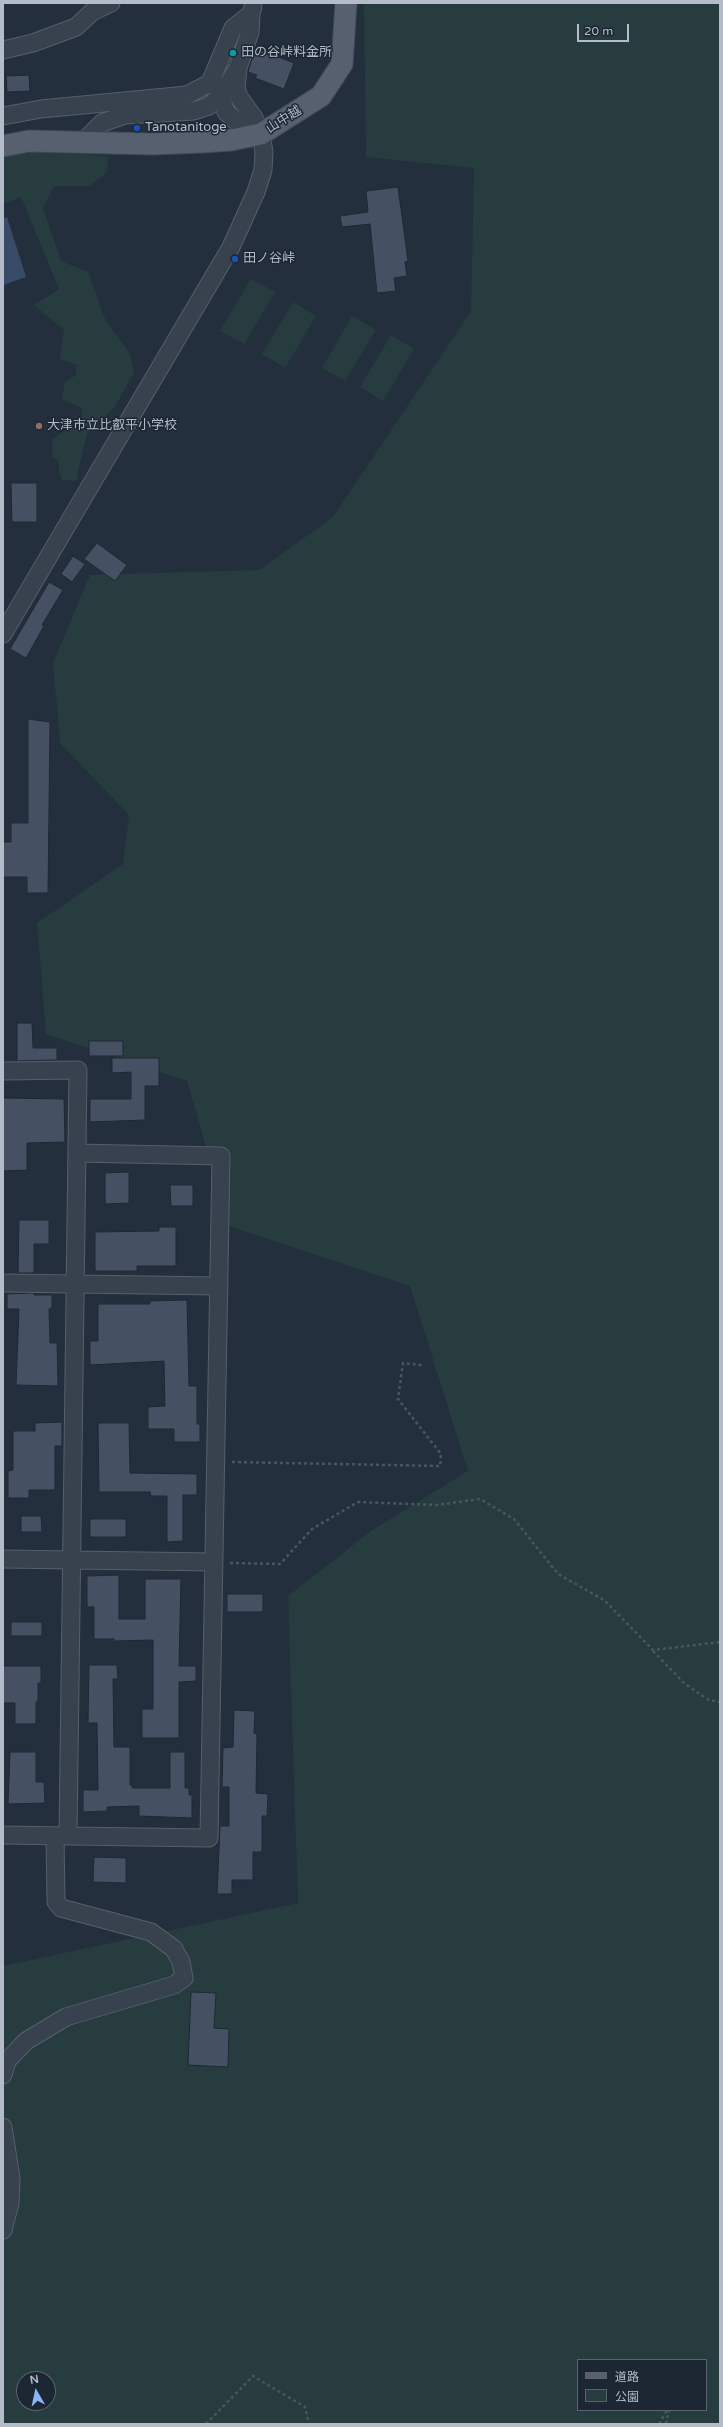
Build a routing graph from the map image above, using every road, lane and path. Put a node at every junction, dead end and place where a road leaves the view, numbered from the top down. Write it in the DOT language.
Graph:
graph roads {
  1 [pos="110,3"];
  2 [pos="346,3"];
  3 [pos="253,8"];
  4 [pos="3,50"];
  5 [pos="220,62"];
  6 [pos="238,68"];
  7 [pos="220,96"];
  8 [pos="3,116"];
  9 [pos="261,134"];
  10 [pos="83,142"];
  11 [pos="3,146"];
  12 [pos="3,634"];
  13 [pos="3,1071"];
  14 [pos="77,1153"];
  15 [pos="3,1283"];
  16 [pos="75,1284"];
  17 [pos="219,1286"];
  18 [pos="422,1365"];
  19 [pos="216,1462"];
  20 [pos="3,1559"];
  21 [pos="72,1560"];
  22 [pos="214,1562"];
  23 [pos="720,1642"];
  24 [pos="653,1650"];
  25 [pos="720,1702"];
  26 [pos="3,1835"];
  27 [pos="61,1836"];
  28 [pos="3,2075"];
  29 [pos="3,2127"];
  30 [pos="3,2230"];
  31 [pos="667,2411"];
  32 [pos="668,2411"];
  33 [pos="206,2424"];
  34 [pos="310,2424"];
  35 [pos="660,2424"];
  36 [pos="666,2424"];
  1 -- 4 [label="street"];
  2 -- 9 [label="main road, 山中越"];
  3 -- 5 [label="street"];
  3 -- 6 [label="street"];
  5 -- 7 [label="street"];
  5 -- 8 [label="street"];
  6 -- 7 [label="street"];
  6 -- 9 [label="street"];
  7 -- 9 [label="street"];
  7 -- 10 [label="street"];
  9 -- 10 [label="main road, 山中越"];
  9 -- 12 [label="street"];
  10 -- 11 [label="main road, 山中越"];
  13 -- 14 [label="street"];
  14 -- 16 [label="street"];
  14 -- 17 [label="street"];
  15 -- 16 [label="street"];
  16 -- 17 [label="street"];
  16 -- 21 [label="street"];
  17 -- 19 [label="street"];
  18 -- 19 [label="path"];
  19 -- 22 [label="street"];
  20 -- 21 [label="street"];
  21 -- 22 [label="street"];
  21 -- 27 [label="street"];
  22 -- 24 [label="path"];
  22 -- 27 [label="street"];
  23 -- 24 [label="path"];
  24 -- 25 [label="path"];
  26 -- 27 [label="street"];
  27 -- 28 [label="street"];
  29 -- 30 [label="street"];
  31 -- 35 [label="path"];
  32 -- 36 [label="path"];
  33 -- 34 [label="path"];
}
